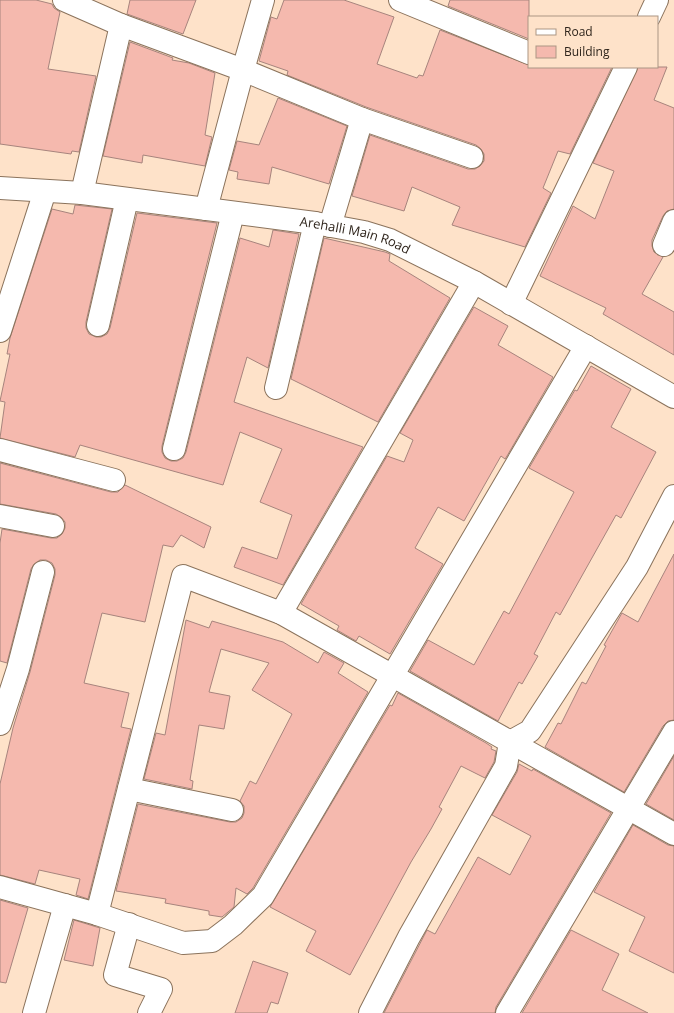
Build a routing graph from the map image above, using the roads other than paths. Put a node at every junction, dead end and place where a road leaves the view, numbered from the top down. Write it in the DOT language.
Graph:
graph roads {
  1 [pos="64,0"];
  2 [pos="263,0"];
  3 [pos="400,0"];
  4 [pos="657,0"];
  5 [pos="649,16"];
  6 [pos="121,25"];
  7 [pos="528,53"];
  8 [pos="626,68"];
  9 [pos="243,70"];
  10 [pos="362,119"];
  11 [pos="472,157"];
  12 [pos="0,188"];
  13 [pos="45,191"];
  14 [pos="82,193"];
  15 [pos="127,199"];
  16 [pos="206,209"];
  17 [pos="234,212"];
  18 [pos="674,221"];
  19 [pos="323,225"];
  20 [pos="664,245"];
  21 [pos="474,282"];
  22 [pos="511,304"];
  23 [pos="98,325"];
  24 [pos="0,331"];
  25 [pos="586,346"];
  26 [pos="276,388"];
  27 [pos="672,392"];
  28 [pos="174,449"];
  29 [pos="0,450"];
  30 [pos="114,480"];
  31 [pos="674,496"];
  32 [pos="0,516"];
  33 [pos="53,526"];
  34 [pos="43,572"];
  35 [pos="281,613"];
  36 [pos="393,675"];
  37 [pos="0,724"];
  38 [pos="674,732"];
  39 [pos="510,742"];
  40 [pos="129,789"];
  41 [pos="630,808"];
  42 [pos="232,810"];
  43 [pos="674,834"];
  44 [pos="0,888"];
  45 [pos="65,905"];
  46 [pos="98,914"];
  47 [pos="129,924"];
  48 [pos="34,1013"];
  49 [pos="149,1013"];
  50 [pos="370,1013"];
  51 [pos="507,1013"];
  1 -- 6 [label="street"];
  2 -- 9 [label="street"];
  3 -- 7 [label="street"];
  4 -- 5 [label="street"];
  6 -- 9 [label="street"];
  6 -- 14 [label="street"];
  8 -- 22 [label="street"];
  9 -- 10 [label="street"];
  9 -- 16 [label="street"];
  10 -- 11 [label="street"];
  10 -- 19 [label="street"];
  12 -- 13 [label="street, Arehalli Main Road"];
  13 -- 14 [label="street, Arehalli Main Road"];
  13 -- 24 [label="street"];
  14 -- 15 [label="street, Arehalli Main Road"];
  15 -- 16 [label="street, Arehalli Main Road"];
  15 -- 23 [label="street"];
  16 -- 17 [label="street, Arehalli Main Road"];
  17 -- 19 [label="street, Arehalli Main Road"];
  17 -- 28 [label="street"];
  18 -- 20 [label="street"];
  19 -- 21 [label="street, Arehalli Main Road"];
  19 -- 26 [label="street"];
  21 -- 22 [label="street, Arehalli Main Road"];
  21 -- 35 [label="street"];
  22 -- 25 [label="street, Arehalli Main Road"];
  25 -- 27 [label="street, Arehalli Main Road"];
  25 -- 36 [label="street"];
  29 -- 30 [label="street"];
  31 -- 39 [label="street"];
  32 -- 33 [label="street"];
  34 -- 37 [label="street"];
  35 -- 36 [label="street"];
  35 -- 40 [label="street"];
  36 -- 39 [label="street"];
  36 -- 47 [label="street"];
  38 -- 41 [label="street"];
  39 -- 41 [label="street"];
  39 -- 50 [label="street"];
  40 -- 42 [label="street"];
  40 -- 46 [label="street"];
  41 -- 43 [label="street"];
  41 -- 51 [label="street"];
  44 -- 45 [label="street"];
  45 -- 46 [label="street"];
  45 -- 48 [label="street"];
  46 -- 47 [label="street"];
  47 -- 49 [label="street"];
}
